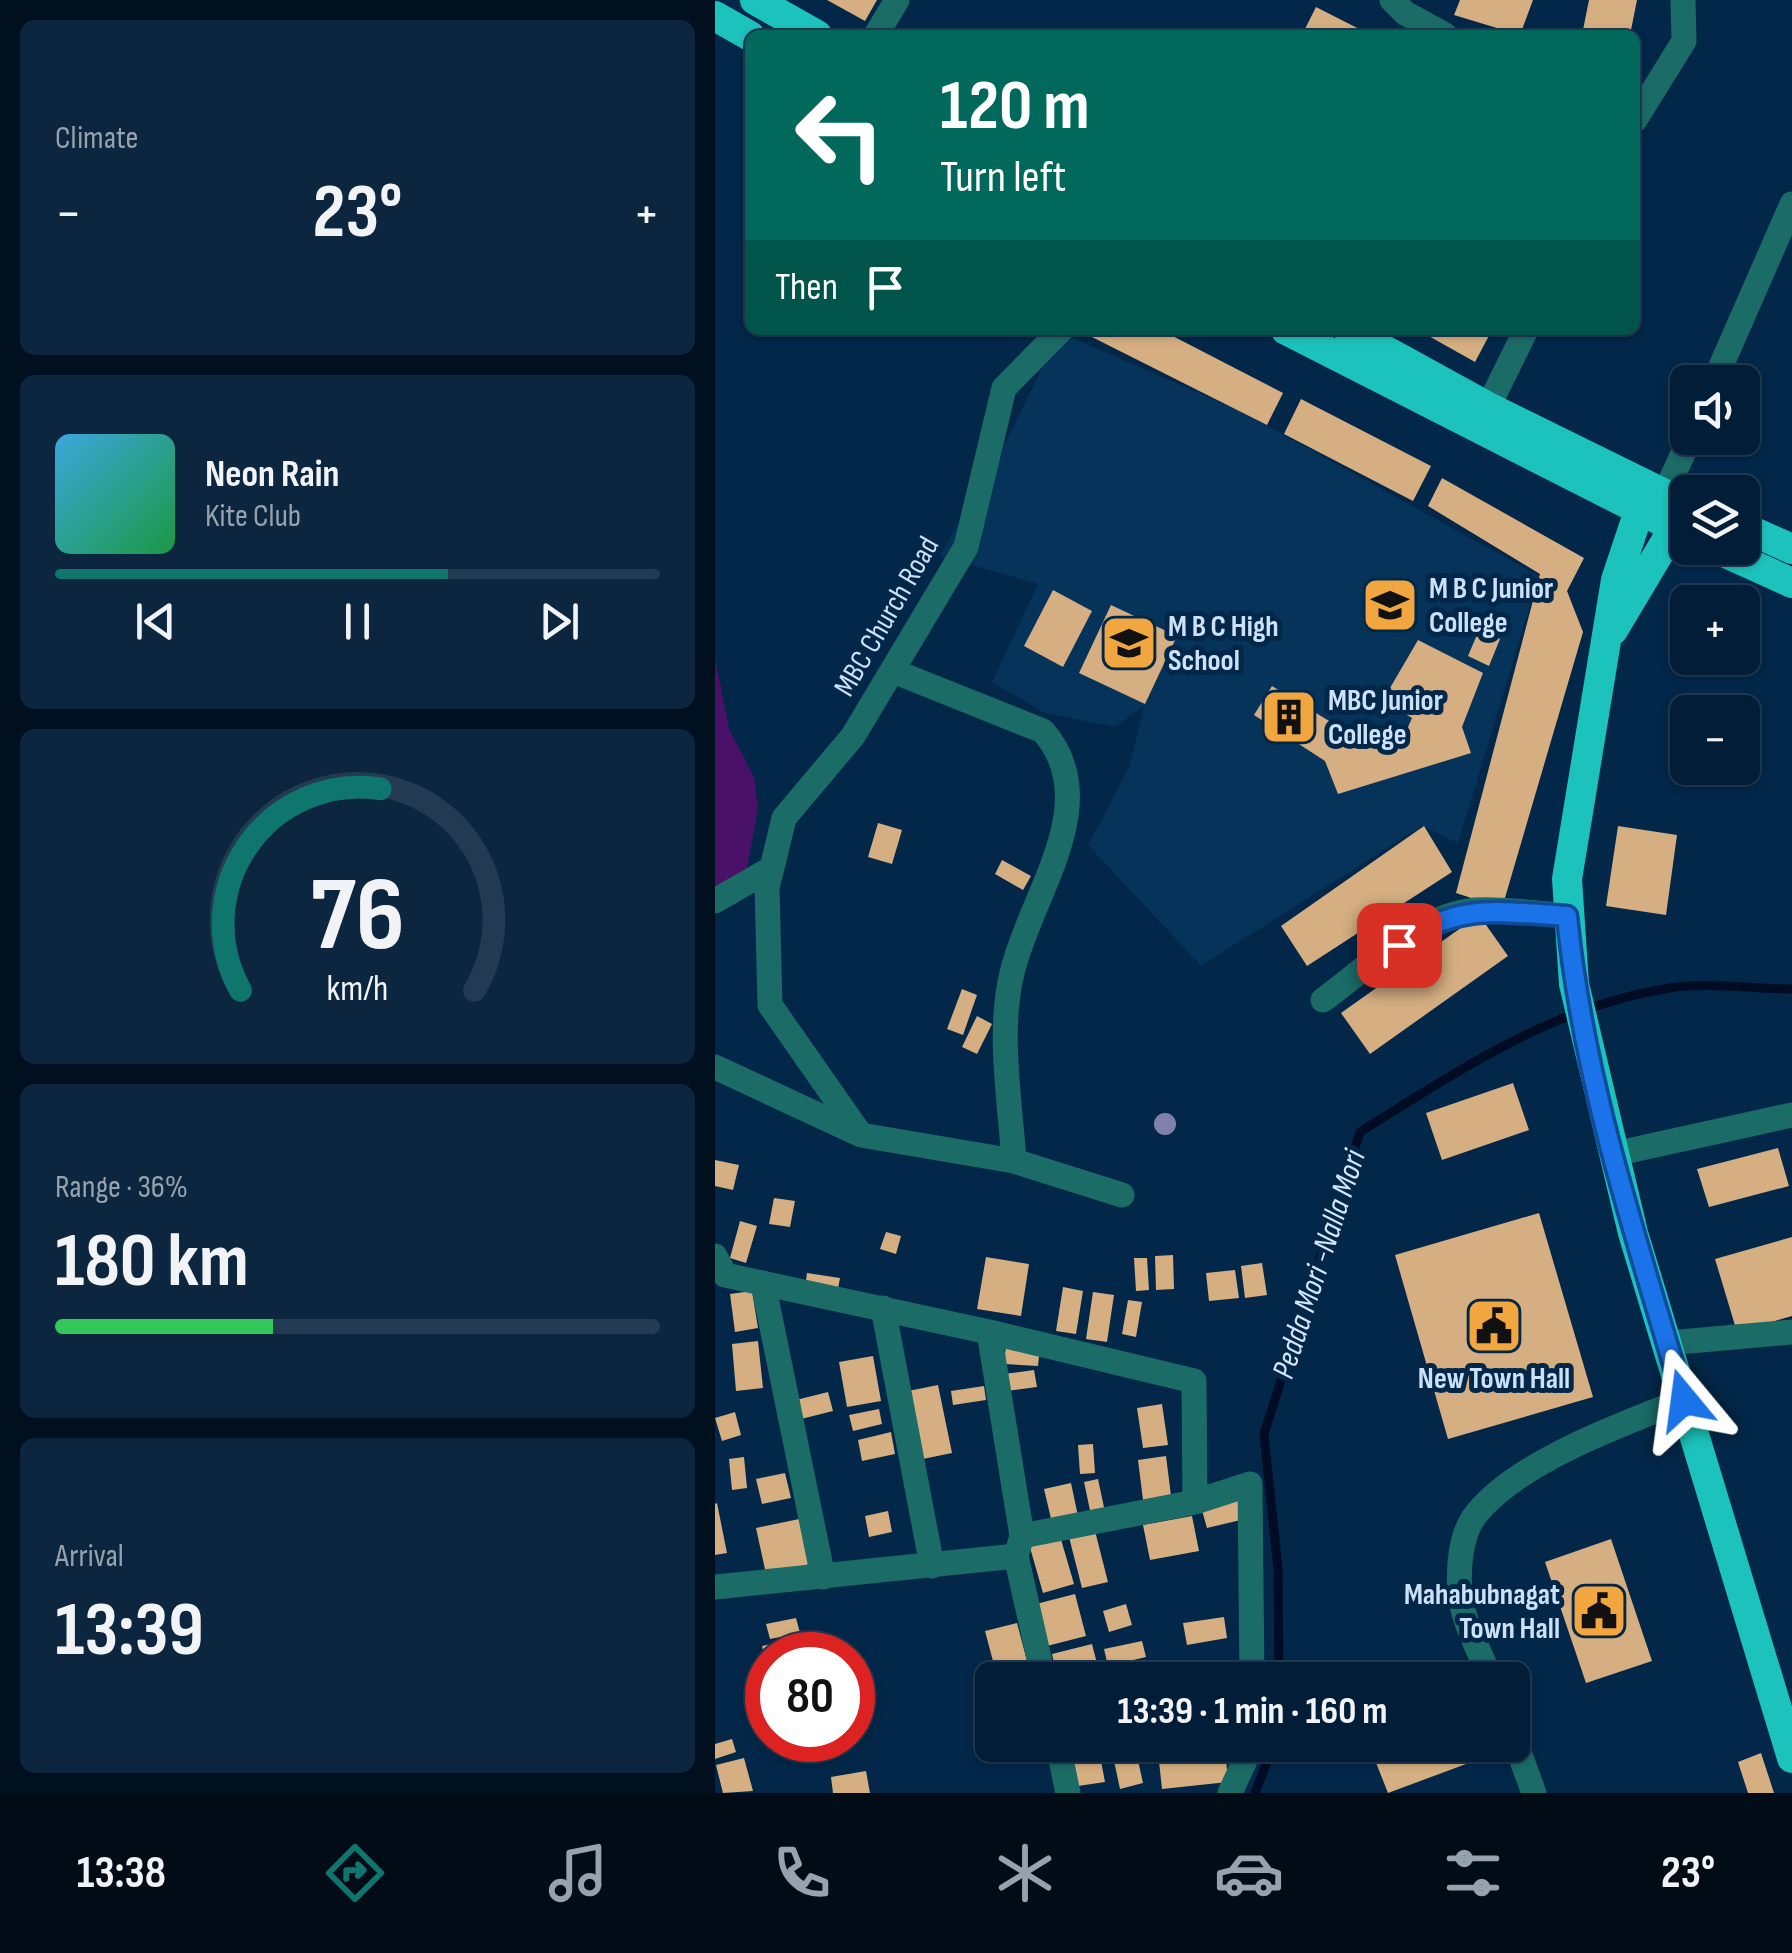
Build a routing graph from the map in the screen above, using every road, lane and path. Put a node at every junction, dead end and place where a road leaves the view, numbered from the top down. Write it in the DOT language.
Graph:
graph roads {
  1 [pos="755,0"];
  2 [pos="897,0"];
  3 [pos="1392,0"];
  4 [pos="1683,0"];
  5 [pos="715,16"];
  6 [pos="808,30"];
  7 [pos="879,30"];
  8 [pos="1436,30"];
  9 [pos="745,33"];
  10 [pos="1640,112"];
  11 [pos="1792,204"];
  12 [pos="1056,335"];
  13 [pos="1297,335"];
  14 [pos="1357,335"];
  15 [pos="1523,335"];
  16 [pos="1721,365"];
  17 [pos="1488,407"];
  18 [pos="1670,509"];
  19 [pos="1760,534"];
  20 [pos="1792,548"];
  21 [pos="1752,565"];
  22 [pos="1792,583"];
  23 [pos="1607,642"];
  24 [pos="893,671"];
  25 [pos="772,868"];
  26 [pos="715,901"];
  27 [pos="1567,916"];
  28 [pos="1323,1000"];
  29 [pos="715,1067"];
  30 [pos="1792,1115"];
  31 [pos="861,1136"];
  32 [pos="1614,1154"];
  33 [pos="1013,1162"];
  34 [pos="1122,1195"];
  35 [pos="715,1256"];
  36 [pos="763,1283"];
  37 [pos="883,1308"];
  38 [pos="989,1332"];
  39 [pos="1792,1332"];
  40 [pos="1667,1343"];
  41 [pos="1684,1400"];
  42 [pos="1195,1502"];
  43 [pos="1019,1546"];
  44 [pos="933,1566"];
  45 [pos="823,1577"];
  46 [pos="715,1587"];
  47 [pos="1040,1662"];
  48 [pos="1252,1662"];
  49 [pos="1484,1662"];
  50 [pos="1792,1758"];
  51 [pos="1062,1762"];
  52 [pos="1245,1762"];
  53 [pos="1523,1762"];
  54 [pos="1069,1793"];
  55 [pos="1230,1793"];
  56 [pos="1534,1793"];
  1 -- 6 [label="highway"];
  2 -- 7 [label="street"];
  3 -- 8 [label="street"];
  4 -- 10 [label="street"];
  5 -- 9 [label="highway"];
  11 -- 16 [label="street"];
  12 -- 24 [label="street, MBC Church Road"];
  13 -- 18 [label="highway"];
  14 -- 17 [label="highway"];
  15 -- 17 [label="street"];
  17 -- 18 [label="highway"];
  18 -- 23 [label="highway"];
  18 -- 23 [label="highway"];
  19 -- 20 [label="highway"];
  21 -- 22 [label="highway"];
  23 -- 27 [label="highway"];
  24 -- 25 [label="street, MBC Church Road"];
  24 -- 33 [label="street"];
  25 -- 26 [label="street"];
  25 -- 31 [label="street, MBC Church Road"];
  27 -- 28 [label="street"];
  27 -- 32 [label="highway"];
  29 -- 31 [label="street"];
  30 -- 32 [label="street"];
  31 -- 33 [label="street"];
  32 -- 40 [label="highway"];
  33 -- 34 [label="street"];
  35 -- 36 [label="street"];
  36 -- 37 [label="street"];
  36 -- 45 [label="street"];
  37 -- 38 [label="street"];
  37 -- 44 [label="street"];
  38 -- 42 [label="street"];
  38 -- 43 [label="street"];
  39 -- 40 [label="street"];
  40 -- 41 [label="highway"];
  41 -- 49 [label="street"];
  41 -- 50 [label="highway"];
  42 -- 43 [label="street"];
  42 -- 48 [label="street"];
  43 -- 44 [label="street"];
  43 -- 47 [label="street"];
  44 -- 45 [label="street"];
  45 -- 46 [label="street"];
  51 -- 54 [label="street"];
  52 -- 55 [label="street"];
  53 -- 56 [label="street"];
}
